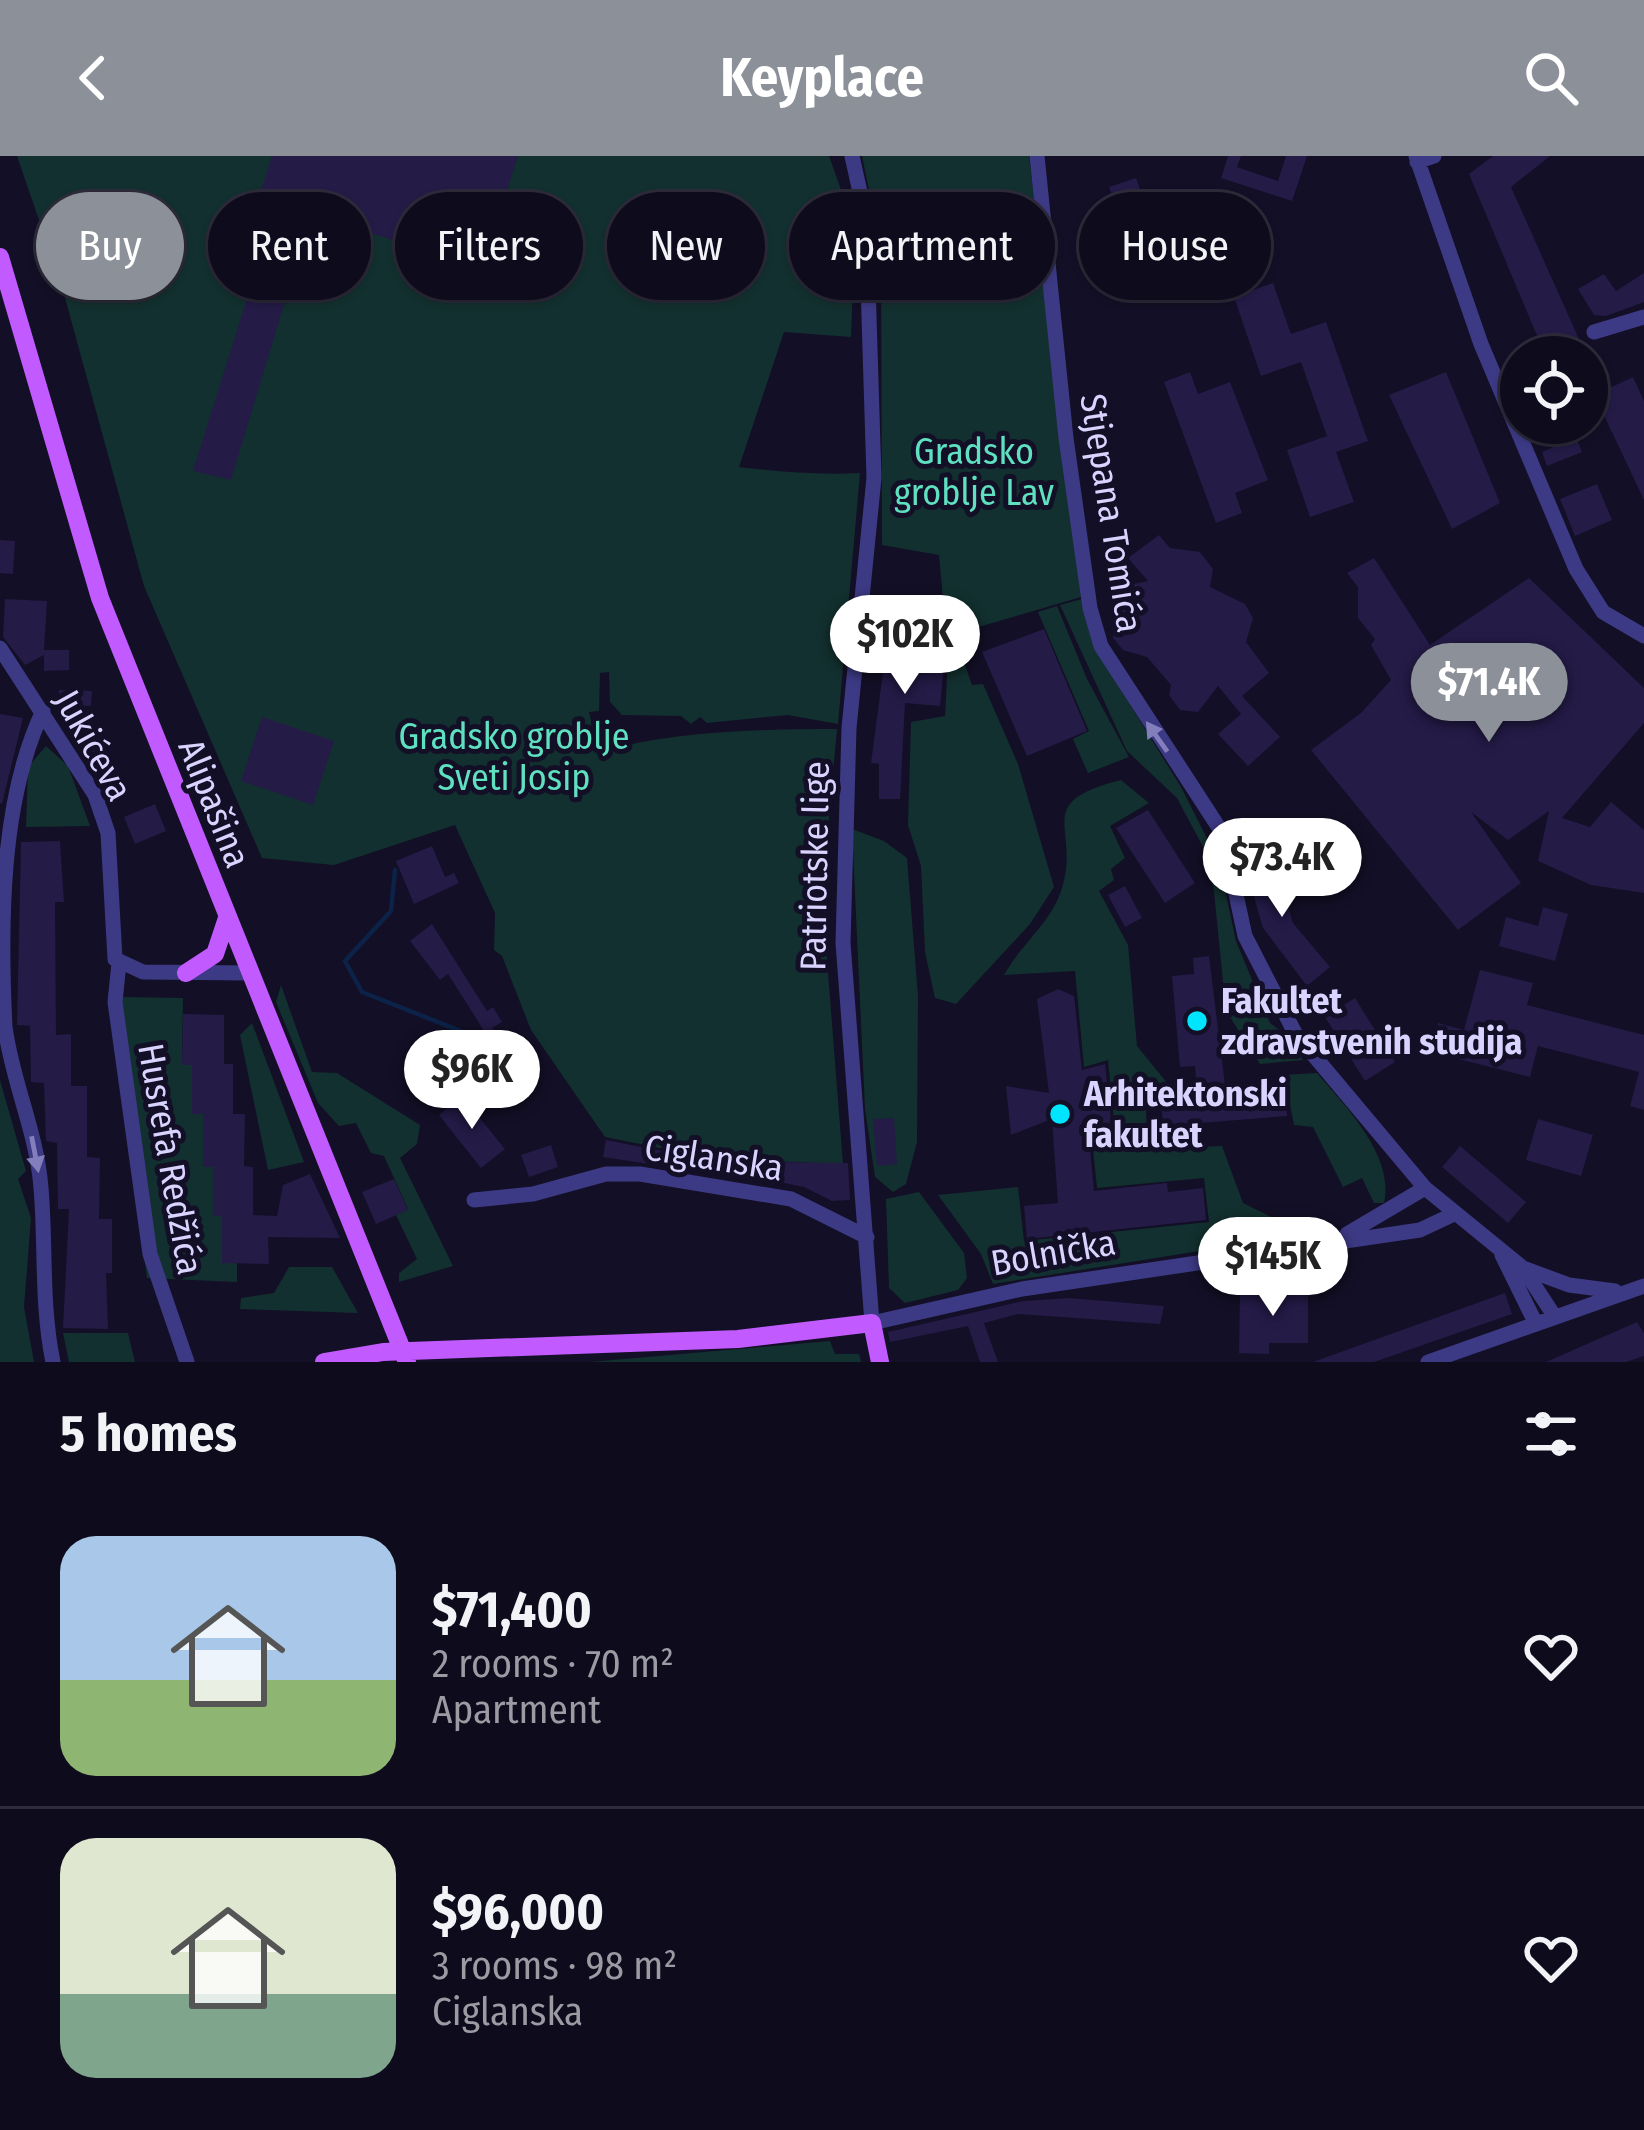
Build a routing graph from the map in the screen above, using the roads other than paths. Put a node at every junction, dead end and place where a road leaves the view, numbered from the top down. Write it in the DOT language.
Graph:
graph roads {
  1 [pos="852,156"];
  2 [pos="1037,156"];
  3 [pos="1434,156"];
  4 [pos="1416,159"];
  5 [pos="0,256"];
  6 [pos="1644,317"];
  7 [pos="1594,332"];
  8 [pos="1644,636"];
  9 [pos="0,648"];
  10 [pos="43,712"];
  11 [pos="227,918"];
  12 [pos="119,963"];
  13 [pos="186,973"];
  14 [pos="249,973"];
  15 [pos="1426,1188"];
  16 [pos="474,1200"];
  17 [pos="1454,1214"];
  18 [pos="867,1237"];
  19 [pos="1334,1240"];
  20 [pos="1500,1253"];
  21 [pos="1523,1268"];
  22 [pos="1644,1286"];
  23 [pos="1624,1292"];
  24 [pos="1555,1317"];
  25 [pos="872,1323"];
  26 [pos="1536,1324"];
  27 [pos="52,1362"];
  28 [pos="188,1362"];
  29 [pos="324,1362"];
  30 [pos="407,1362"];
  31 [pos="880,1362"];
  32 [pos="1428,1362"];
  1 -- 18 [label="street, Patriotske lige"];
  15 -- 2 [label="street, Stjepana Tomića, one-way"];
  3 -- 4 [label="street"];
  4 -- 8 [label="street"];
  5 -- 11 [label="main road, Alipašina"];
  6 -- 7 [label="street"];
  9 -- 10 [label="street, Jukićeva"];
  10 -- 12 [label="street, Jukićeva"];
  10 -- 27 [label="street, one-way"];
  11 -- 13 [label="main road"];
  11 -- 14 [label="main road, Alipašina"];
  12 -- 13 [label="street"];
  12 -- 28 [label="street, Husrefa Redžića"];
  13 -- 14 [label="street"];
  14 -- 30 [label="main road, Alipašina"];
  15 -- 17 [label="street, Stjepana Tomića"];
  15 -- 19 [label="street, Bolnička"];
  16 -- 18 [label="street, Ciglanska"];
  17 -- 19 [label="street, Bolnička"];
  17 -- 20 [label="street, Stjepana Tomića"];
  18 -- 25 [label="street, Patriotske lige"];
  19 -- 25 [label="street, Bolnička"];
  20 -- 21 [label="street, Stjepana Tomića"];
  20 -- 26 [label="street, Stjepana Tomića"];
  21 -- 23 [label="street"];
  21 -- 24 [label="street, Stjepana Tomića"];
  22 -- 23 [label="street"];
  23 -- 24 [label="street"];
  24 -- 26 [label="street"];
  25 -- 29 [label="main road, Bolnička"];
  25 -- 31 [label="main road, Patriotske lige"];
  26 -- 32 [label="street"];
}
